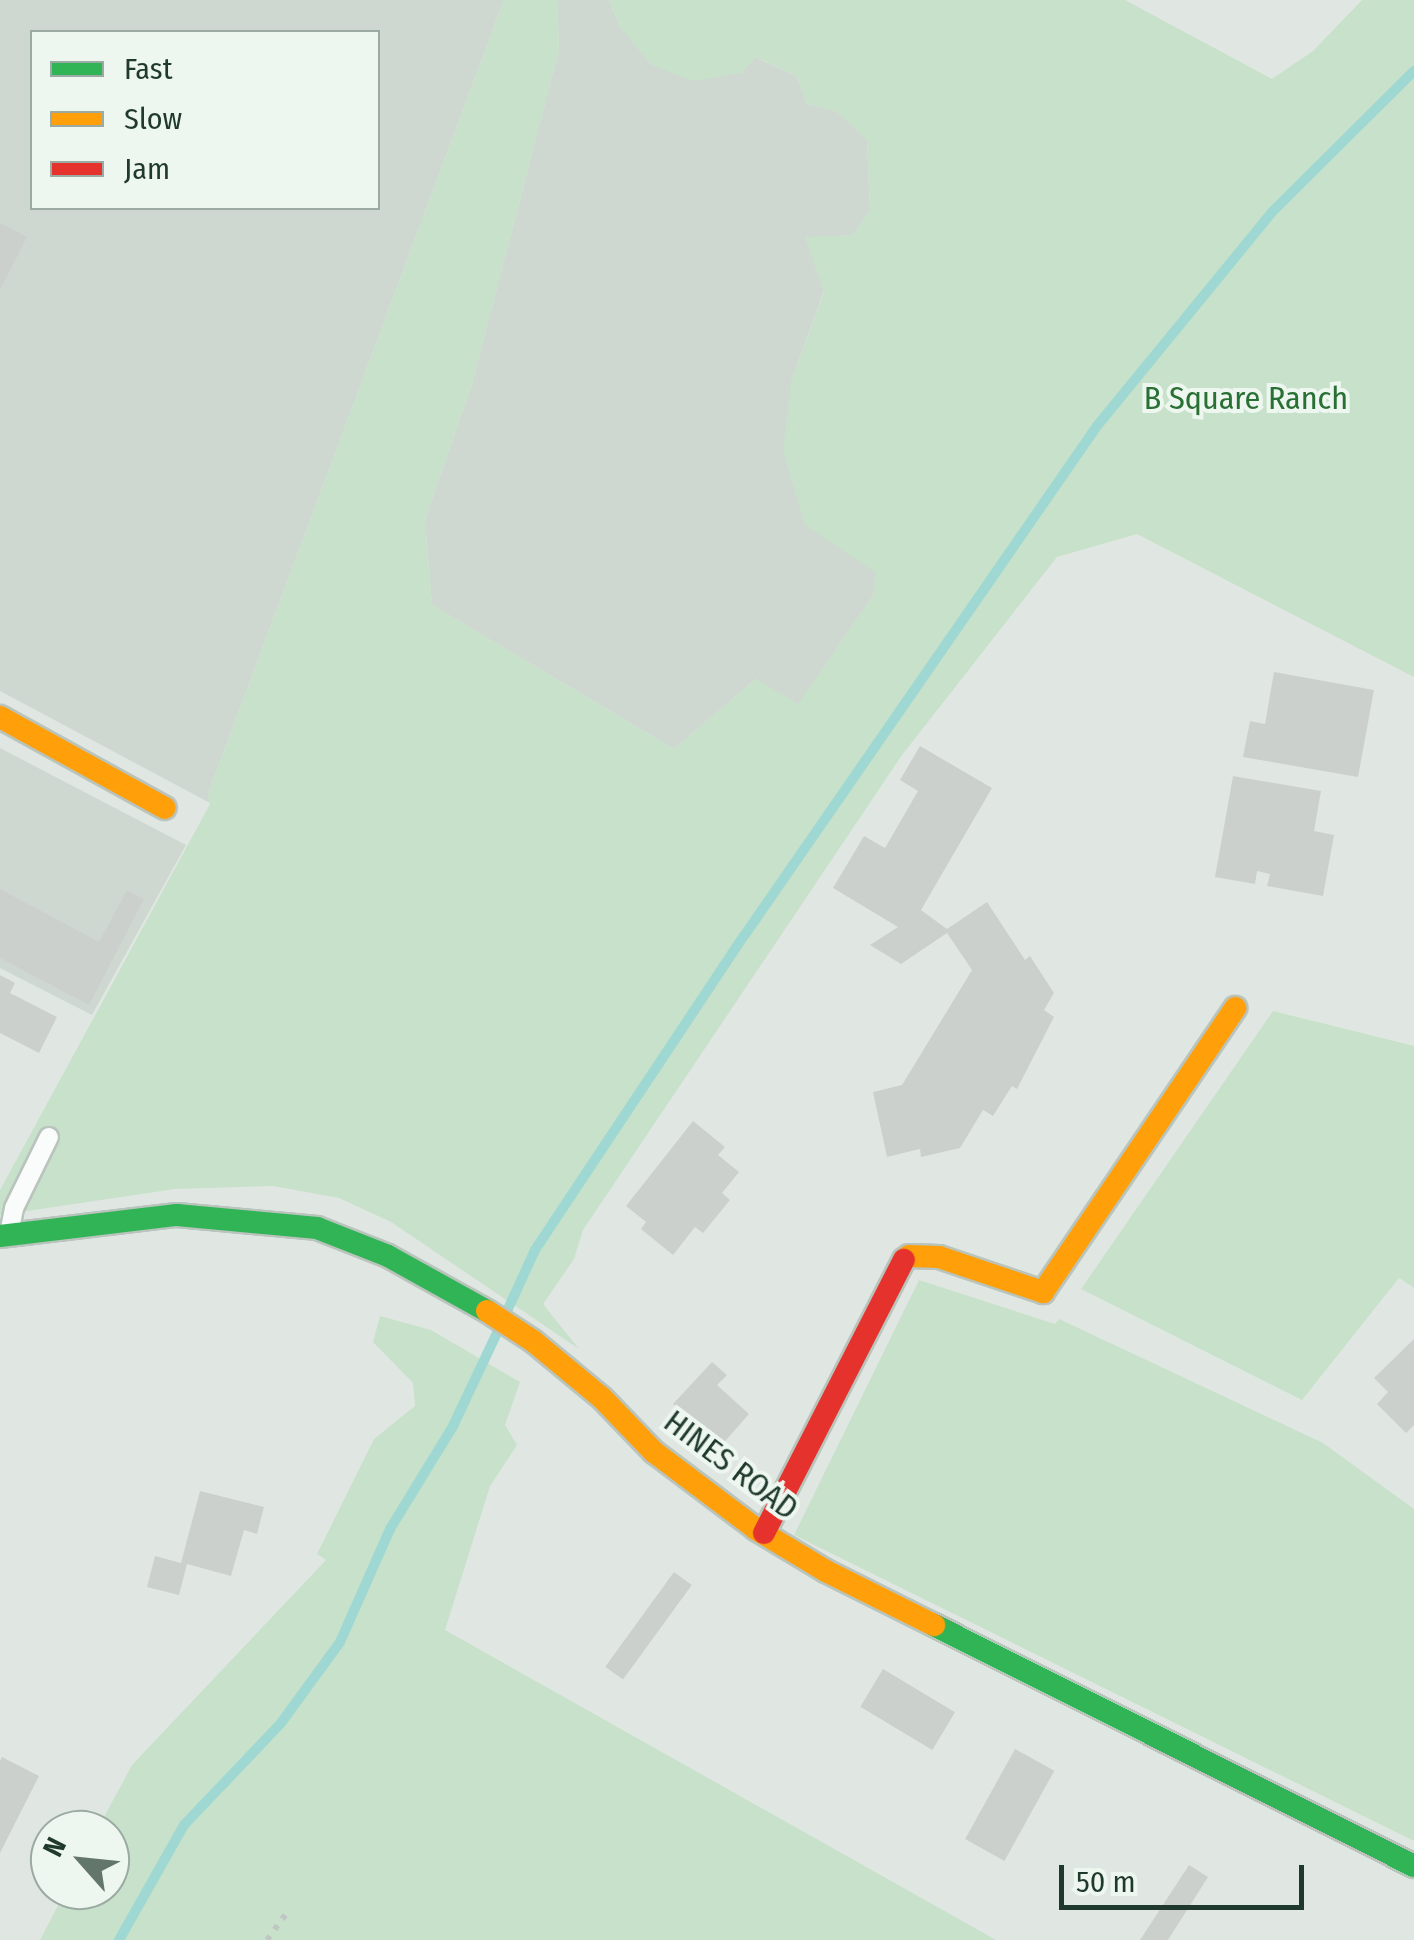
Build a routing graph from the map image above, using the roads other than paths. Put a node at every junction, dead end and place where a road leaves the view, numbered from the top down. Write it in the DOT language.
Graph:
graph roads {
  1 [pos="0,717"];
  2 [pos="164,808"];
  3 [pos="1235,1008"];
  4 [pos="49,1137"];
  5 [pos="4,1236"];
  6 [pos="764,1534"];
  7 [pos="1414,1866"];
  1 -- 2 [label="street"];
  3 -- 6 [label="street"];
  4 -- 5 [label="lane"];
  5 -- 6 [label="street, HINES ROAD"];
  6 -- 7 [label="street, HINES ROAD"];
}
